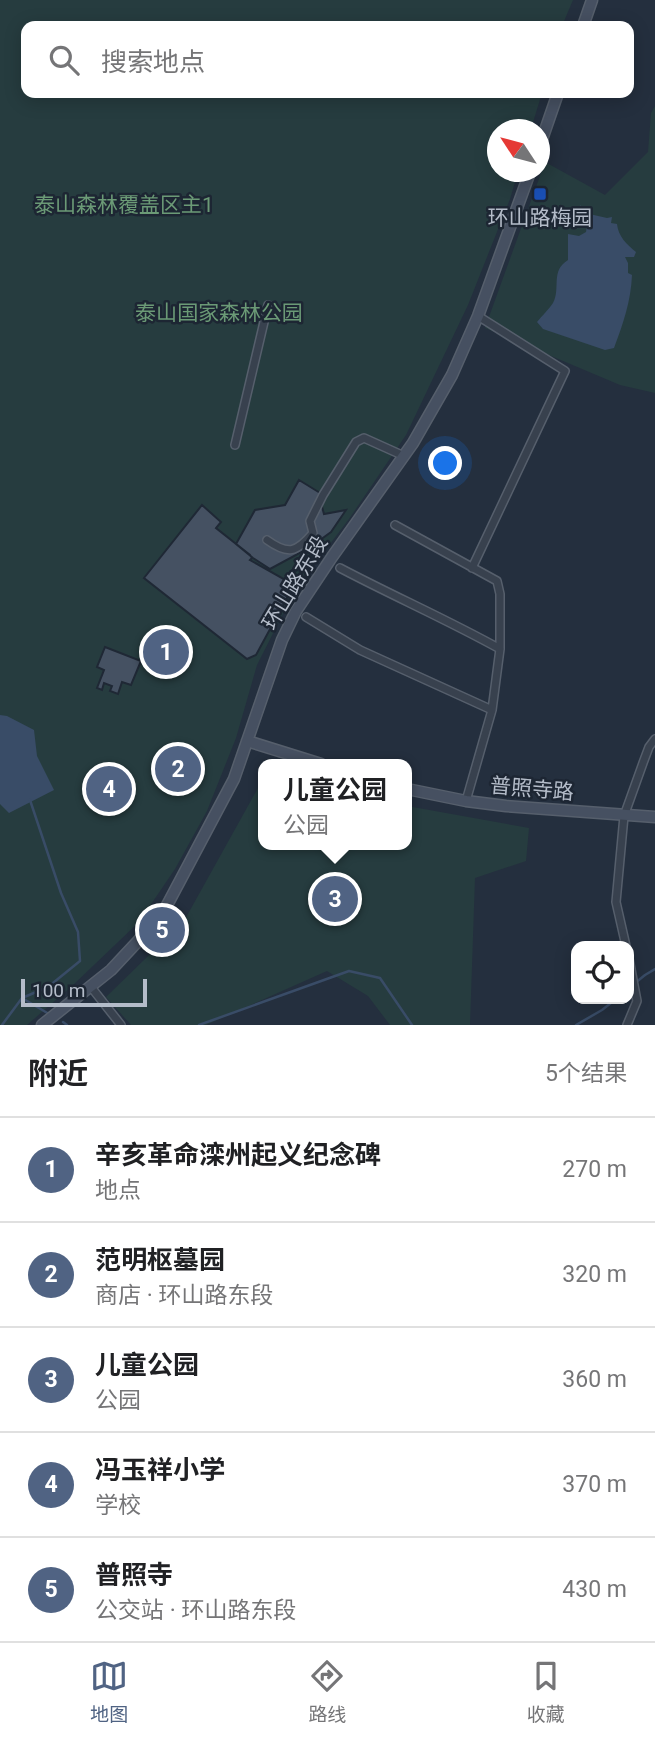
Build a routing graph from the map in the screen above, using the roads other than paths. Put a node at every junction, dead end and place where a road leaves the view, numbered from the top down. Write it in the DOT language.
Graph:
graph roads {
  1 [pos="592,0"];
  2 [pos="585,21"];
  3 [pos="556,98"];
  4 [pos="549,119"];
  5 [pos="526,182"];
  6 [pos="268,305"];
  7 [pos="478,316"];
  8 [pos="235,445"];
  9 [pos="404,456"];
  10 [pos="396,525"];
  11 [pos="267,540"];
  12 [pos="340,568"];
  13 [pos="472,568"];
  14 [pos="306,617"];
  15 [pos="500,649"];
  16 [pos="492,710"];
  17 [pos="655,739"];
  18 [pos="247,741"];
  19 [pos="305,759"];
  20 [pos="412,790"];
  21 [pos="466,801"];
  22 [pos="624,816"];
  23 [pos="655,817"];
  24 [pos="625,941"];
  25 [pos="634,985"];
  26 [pos="91,987"];
  27 [pos="42,1025"];
  28 [pos="121,1025"];
  29 [pos="627,1025"];
  1 -- 2 [label="main road"];
  3 -- 4 [label="main road"];
  5 -- 7 [label="main road, 环山路东段"];
  6 -- 8 [label="street"];
  7 -- 9 [label="main road, 环山路东段"];
  7 -- 13 [label="street"];
  9 -- 11 [label="street"];
  9 -- 18 [label="main road, 环山路东段"];
  10 -- 13 [label="street"];
  12 -- 15 [label="street"];
  13 -- 15 [label="street"];
  14 -- 16 [label="street"];
  15 -- 16 [label="street"];
  16 -- 21 [label="street"];
  17 -- 22 [label="street"];
  18 -- 19 [label="main road"];
  18 -- 26 [label="main road, 环山路东段"];
  20 -- 21 [label="main road, 普照寺路"];
  21 -- 22 [label="main road, 普照寺路"];
  22 -- 23 [label="main road, 普照寺路"];
  22 -- 24 [label="street"];
  25 -- 29 [label="street"];
  26 -- 27 [label="main road, 环山路东段"];
  26 -- 28 [label="street"];
}
